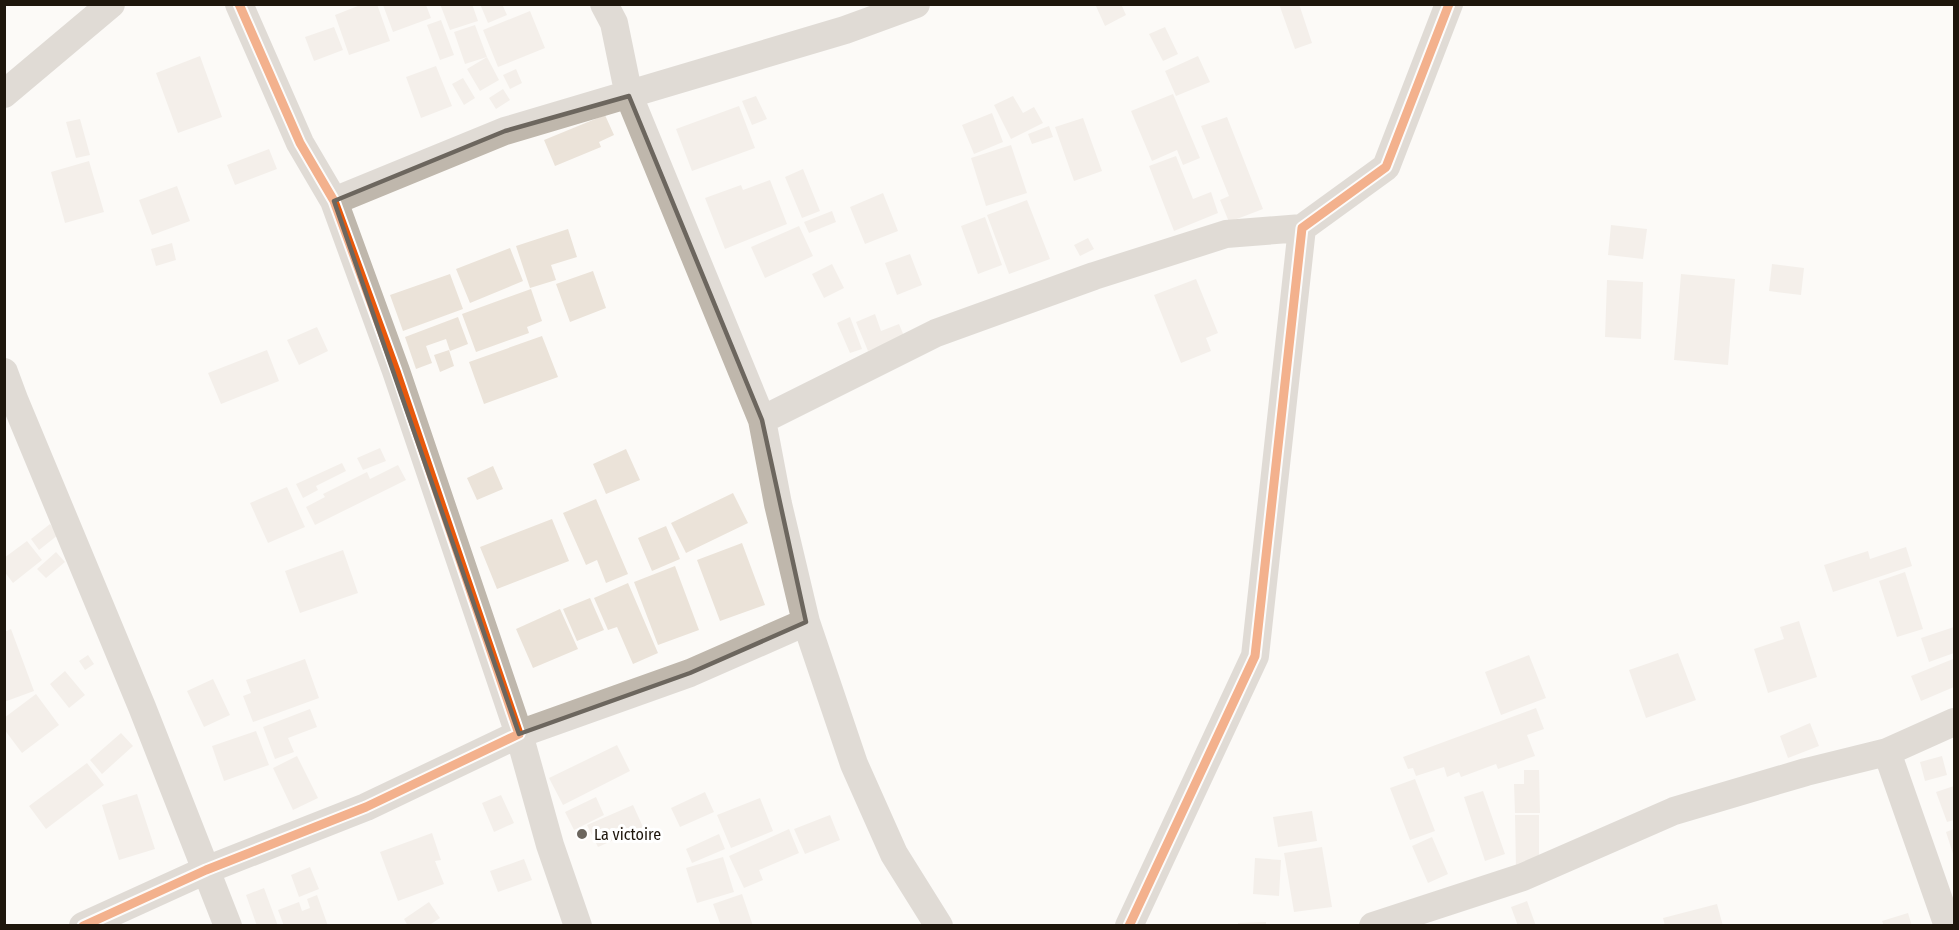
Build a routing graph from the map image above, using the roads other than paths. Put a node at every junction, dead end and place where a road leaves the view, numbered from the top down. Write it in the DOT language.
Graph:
graph roads {
  1 [pos="111,4"];
  2 [pos="239,4"];
  3 [pos="604,4"];
  4 [pos="916,4"];
  5 [pos="1449,4"];
  6 [pos="4,94"];
  7 [pos="629,96"];
  8 [pos="334,201"];
  9 [pos="1302,228"];
  10 [pos="4,372"];
  11 [pos="762,420"];
  12 [pos="806,622"];
  13 [pos="1954,722"];
  14 [pos="519,734"];
  15 [pos="1887,752"];
  16 [pos="206,870"];
  17 [pos="84,926"];
  18 [pos="228,926"];
  19 [pos="578,926"];
  20 [pos="939,926"];
  21 [pos="1129,926"];
  22 [pos="1373,926"];
  23 [pos="1948,926"];
  1 -- 6 [label="street"];
  2 -- 8 [label="street"];
  3 -- 7 [label="street"];
  4 -- 7 [label="street"];
  5 -- 9 [label="street"];
  7 -- 8 [label="street"];
  7 -- 11 [label="street"];
  8 -- 14 [label="street"];
  9 -- 11 [label="street"];
  9 -- 21 [label="street"];
  10 -- 16 [label="street"];
  11 -- 12 [label="street"];
  12 -- 14 [label="street"];
  12 -- 20 [label="street"];
  13 -- 15 [label="street"];
  14 -- 16 [label="street"];
  14 -- 19 [label="street"];
  15 -- 22 [label="street"];
  15 -- 23 [label="street"];
  16 -- 17 [label="street"];
  16 -- 18 [label="street"];
}
